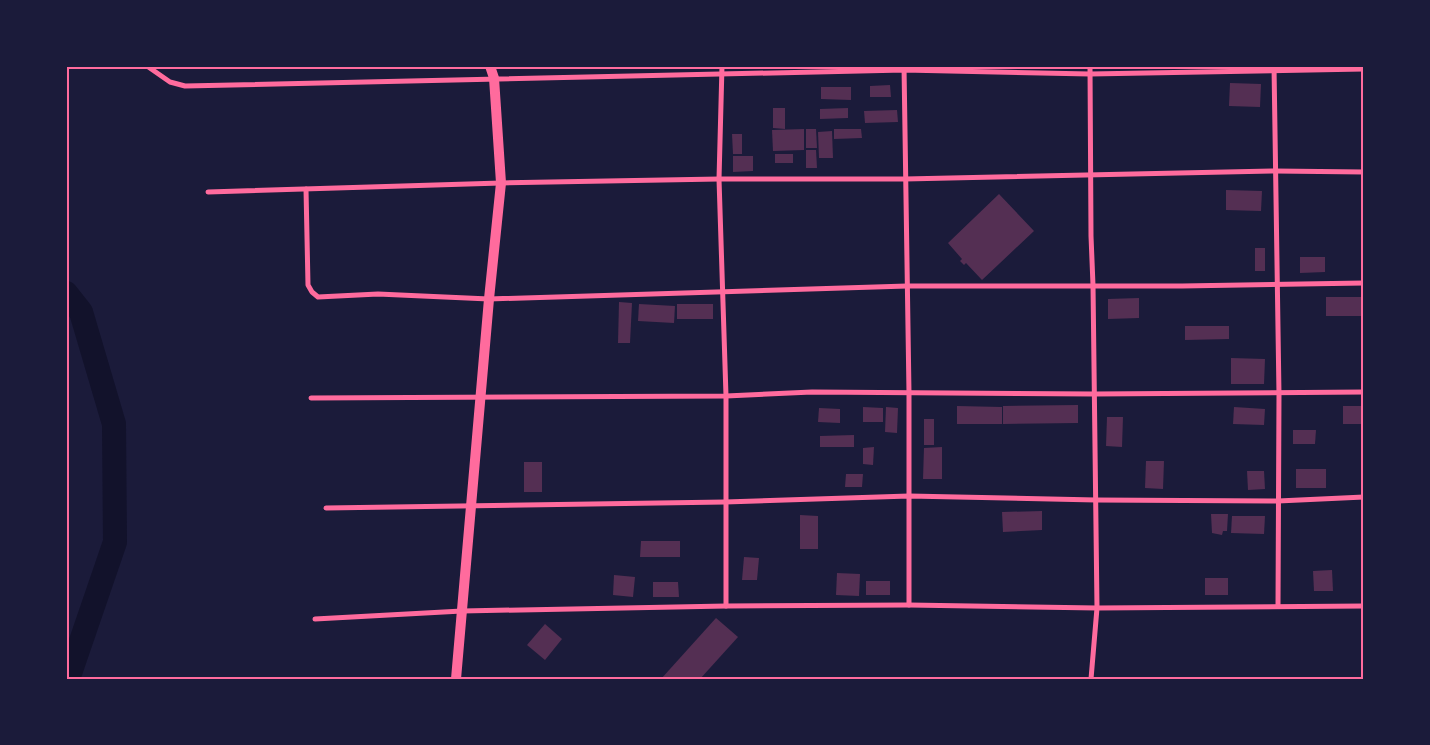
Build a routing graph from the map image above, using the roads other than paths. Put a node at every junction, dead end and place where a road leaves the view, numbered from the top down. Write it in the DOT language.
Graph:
graph roads {
  1 [pos="147,66"];
  2 [pos="490,66"];
  3 [pos="722,66"];
  4 [pos="1090,66"];
  5 [pos="904,68"];
  6 [pos="1274,69"];
  7 [pos="1364,69"];
  8 [pos="722,73"];
  9 [pos="1090,74"];
  10 [pos="494,78"];
  11 [pos="1275,171"];
  12 [pos="1364,172"];
  13 [pos="1091,175"];
  14 [pos="719,179"];
  15 [pos="905,179"];
  16 [pos="501,183"];
  17 [pos="306,189"];
  18 [pos="208,192"];
  19 [pos="1364,283"];
  20 [pos="1276,284"];
  21 [pos="1093,285"];
  22 [pos="907,286"];
  23 [pos="723,291"];
  24 [pos="489,299"];
  25 [pos="1364,392"];
  26 [pos="910,393"];
  27 [pos="1094,394"];
  28 [pos="1279,394"];
  29 [pos="726,396"];
  30 [pos="311,398"];
  31 [pos="480,398"];
  32 [pos="909,496"];
  33 [pos="1364,497"];
  34 [pos="1096,500"];
  35 [pos="1278,501"];
  36 [pos="725,502"];
  37 [pos="471,507"];
  38 [pos="326,508"];
  39 [pos="909,605"];
  40 [pos="726,606"];
  41 [pos="1278,606"];
  42 [pos="1364,606"];
  43 [pos="1097,608"];
  44 [pos="462,611"];
  45 [pos="315,619"];
  46 [pos="456,679"];
  47 [pos="1091,679"];
  1 -- 10 [label="street"];
  2 -- 10 [label="main road"];
  3 -- 8 [label="street"];
  4 -- 9 [label="street"];
  5 -- 8 [label="street"];
  5 -- 9 [label="street"];
  5 -- 15 [label="street"];
  6 -- 7 [label="street"];
  6 -- 9 [label="street"];
  6 -- 11 [label="street"];
  8 -- 10 [label="street"];
  8 -- 14 [label="street"];
  9 -- 13 [label="street"];
  10 -- 16 [label="main road"];
  11 -- 12 [label="street"];
  11 -- 13 [label="street"];
  11 -- 20 [label="street"];
  13 -- 15 [label="street"];
  13 -- 21 [label="street"];
  14 -- 15 [label="street"];
  14 -- 16 [label="street"];
  14 -- 23 [label="street"];
  15 -- 22 [label="street"];
  16 -- 17 [label="street"];
  16 -- 24 [label="main road"];
  17 -- 18 [label="street"];
  17 -- 24 [label="street"];
  19 -- 20 [label="street"];
  20 -- 21 [label="street"];
  20 -- 28 [label="street"];
  21 -- 22 [label="street"];
  21 -- 27 [label="street"];
  22 -- 23 [label="street"];
  22 -- 26 [label="street"];
  23 -- 24 [label="street"];
  23 -- 29 [label="street"];
  24 -- 31 [label="main road"];
  25 -- 28 [label="street"];
  26 -- 27 [label="street"];
  26 -- 29 [label="street"];
  26 -- 32 [label="street"];
  27 -- 28 [label="street"];
  27 -- 34 [label="street"];
  28 -- 35 [label="street"];
  29 -- 31 [label="street"];
  29 -- 36 [label="street"];
  30 -- 31 [label="street"];
  31 -- 37 [label="main road"];
  32 -- 34 [label="street"];
  32 -- 36 [label="street"];
  32 -- 39 [label="street"];
  33 -- 35 [label="street"];
  34 -- 35 [label="street"];
  34 -- 43 [label="street"];
  35 -- 41 [label="street"];
  36 -- 37 [label="street"];
  36 -- 40 [label="street"];
  37 -- 38 [label="street"];
  37 -- 44 [label="main road"];
  39 -- 40 [label="street"];
  39 -- 43 [label="street"];
  40 -- 44 [label="street"];
  41 -- 42 [label="street"];
  41 -- 43 [label="street"];
  43 -- 47 [label="street"];
  44 -- 45 [label="street"];
  44 -- 46 [label="main road"];
}
